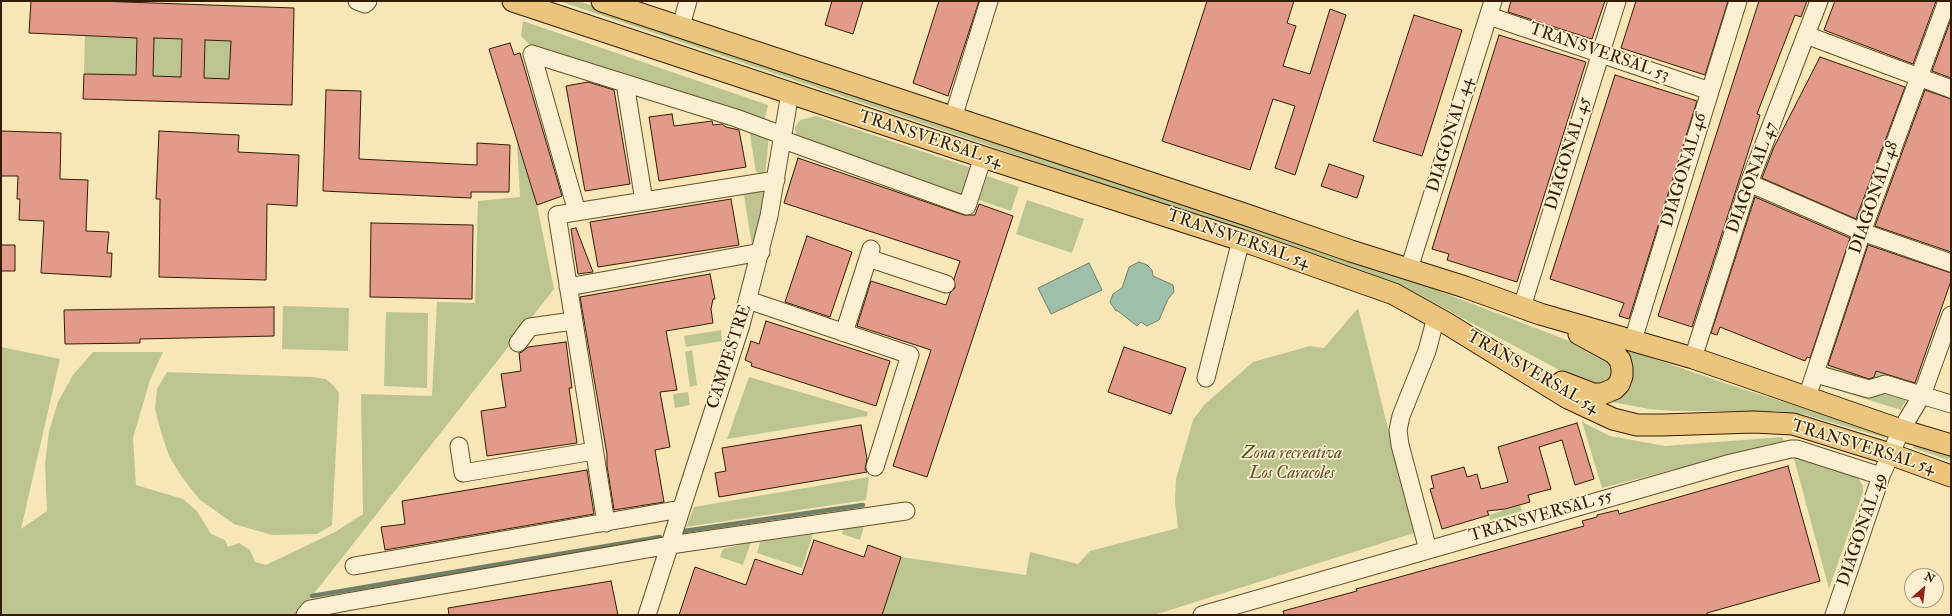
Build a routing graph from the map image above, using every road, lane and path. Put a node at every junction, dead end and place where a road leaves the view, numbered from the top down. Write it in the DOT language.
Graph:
graph roads {
  1 [pos="356,1"];
  2 [pos="368,1"];
  3 [pos="513,1"];
  4 [pos="602,1"];
  5 [pos="688,1"];
  6 [pos="989,1"];
  7 [pos="1617,1"];
  8 [pos="1738,1"];
  9 [pos="1819,1"];
  10 [pos="1947,1"];
  11 [pos="1491,8"];
  12 [pos="681,26"];
  13 [pos="1806,35"];
  14 [pos="1600,54"];
  15 [pos="1918,77"];
  16 [pos="626,83"];
  17 [pos="1951,89"];
  18 [pos="1710,91"];
  19 [pos="790,94"];
  20 [pos="953,118"];
  21 [pos="782,137"];
  22 [pos="983,157"];
  23 [pos="776,180"];
  24 [pos="1749,183"];
  25 [pos="644,202"];
  26 [pos="577,212"];
  27 [pos="1862,232"];
  28 [pos="1241,240"];
  29 [pos="761,252"];
  30 [pos="1951,263"];
  31 [pos="1409,269"];
  32 [pos="946,284"];
  33 [pos="568,287"];
  34 [pos="748,300"];
  35 [pos="1531,310"];
  36 [pos="1951,315"];
  37 [pos="1436,317"];
  38 [pos="573,322"];
  39 [pos="844,333"];
  40 [pos="1633,340"];
  41 [pos="518,343"];
  42 [pos="1693,358"];
  43 [pos="1518,366"];
  44 [pos="1816,374"];
  45 [pos="1206,378"];
  46 [pos="1922,395"];
  47 [pos="1807,397"];
  48 [pos="1951,404"];
  49 [pos="1901,430"];
  50 [pos="1951,445"];
  51 [pos="459,446"];
  52 [pos="594,451"];
  53 [pos="1890,454"];
  54 [pos="875,466"];
  55 [pos="1881,476"];
  56 [pos="1951,476"];
  57 [pos="681,509"];
  58 [pos="906,511"];
  59 [pos="606,523"];
  60 [pos="670,545"];
  61 [pos="1428,550"];
  62 [pos="354,566"];
  63 [pos="348,608"];
  64 [pos="305,615"];
  65 [pos="647,615"];
  66 [pos="1202,615"];
  67 [pos="1834,615"];
  1 -- 2 [label="street"];
  3 -- 19 [label="main road, TRANSVERSAL 54"];
  4 -- 12 [label="main road, TRANSVERSAL 54"];
  5 -- 12 [label="street"];
  6 -- 20 [label="street"];
  7 -- 14 [label="street, DIAGONAL 45"];
  8 -- 18 [label="street, DIAGONAL 46"];
  9 -- 13 [label="street, DIAGONAL 47"];
  10 -- 15 [label="street, DIAGONAL 48"];
  11 -- 14 [label="street, TRANSVERSAL 53"];
  11 -- 31 [label="street, DIAGONAL 44"];
  12 -- 20 [label="main road, TRANSVERSAL 54"];
  13 -- 15 [label="street"];
  13 -- 24 [label="street, DIAGONAL 47"];
  14 -- 18 [label="street, TRANSVERSAL 53"];
  14 -- 35 [label="street, DIAGONAL 45"];
  15 -- 17 [label="street"];
  15 -- 27 [label="street, DIAGONAL 48"];
  16 -- 21 [label="street"];
  16 -- 25 [label="street"];
  16 -- 26 [label="street"];
  18 -- 40 [label="street, DIAGONAL 46"];
  19 -- 21 [label="street, CAMPESTRE"];
  19 -- 22 [label="main road, TRANSVERSAL 54"];
  20 -- 31 [label="main road, TRANSVERSAL 54"];
  21 -- 22 [label="street"];
  21 -- 23 [label="street, CAMPESTRE"];
  22 -- 28 [label="main road, TRANSVERSAL 54"];
  23 -- 25 [label="street"];
  23 -- 29 [label="street, CAMPESTRE"];
  24 -- 27 [label="street"];
  24 -- 42 [label="street, DIAGONAL 47"];
  25 -- 26 [label="street"];
  26 -- 33 [label="street"];
  27 -- 30 [label="street"];
  27 -- 44 [label="street, DIAGONAL 48"];
  28 -- 37 [label="main road, TRANSVERSAL 54"];
  28 -- 45 [label="street"];
  29 -- 33 [label="street"];
  29 -- 34 [label="street, CAMPESTRE"];
  31 -- 35 [label="main road, TRANSVERSAL 54"];
  32 -- 39 [label="street"];
  33 -- 38 [label="street"];
  34 -- 39 [label="street"];
  34 -- 57 [label="street, CAMPESTRE"];
  35 -- 40 [label="main road, TRANSVERSAL 54"];
  35 -- 43 [label="main road"];
  36 -- 46 [label="street, DIAGONAL 49"];
  37 -- 43 [label="main road, TRANSVERSAL 54"];
  37 -- 61 [label="street"];
  38 -- 41 [label="street"];
  38 -- 52 [label="street"];
  39 -- 54 [label="street"];
  40 -- 42 [label="main road, TRANSVERSAL 54"];
  42 -- 47 [label="main road, TRANSVERSAL 54"];
  43 -- 53 [label="main road, TRANSVERSAL 54"];
  44 -- 46 [label="street"];
  44 -- 47 [label="street, DIAGONAL 48"];
  46 -- 48 [label="street"];
  46 -- 49 [label="street, DIAGONAL 49"];
  47 -- 49 [label="main road, TRANSVERSAL 54"];
  49 -- 50 [label="main road, TRANSVERSAL 54"];
  49 -- 53 [label="street, DIAGONAL 49"];
  51 -- 52 [label="street"];
  52 -- 59 [label="street"];
  53 -- 55 [label="street, DIAGONAL 49"];
  53 -- 56 [label="main road, TRANSVERSAL 54"];
  55 -- 61 [label="street, TRANSVERSAL 55"];
  55 -- 67 [label="street, DIAGONAL 49"];
  57 -- 59 [label="street"];
  57 -- 60 [label="street, CAMPESTRE"];
  58 -- 60 [label="street"];
  59 -- 62 [label="street"];
  60 -- 63 [label="street"];
  60 -- 65 [label="street, CAMPESTRE"];
  61 -- 66 [label="street, TRANSVERSAL 55"];
  63 -- 64 [label="street"];
}
